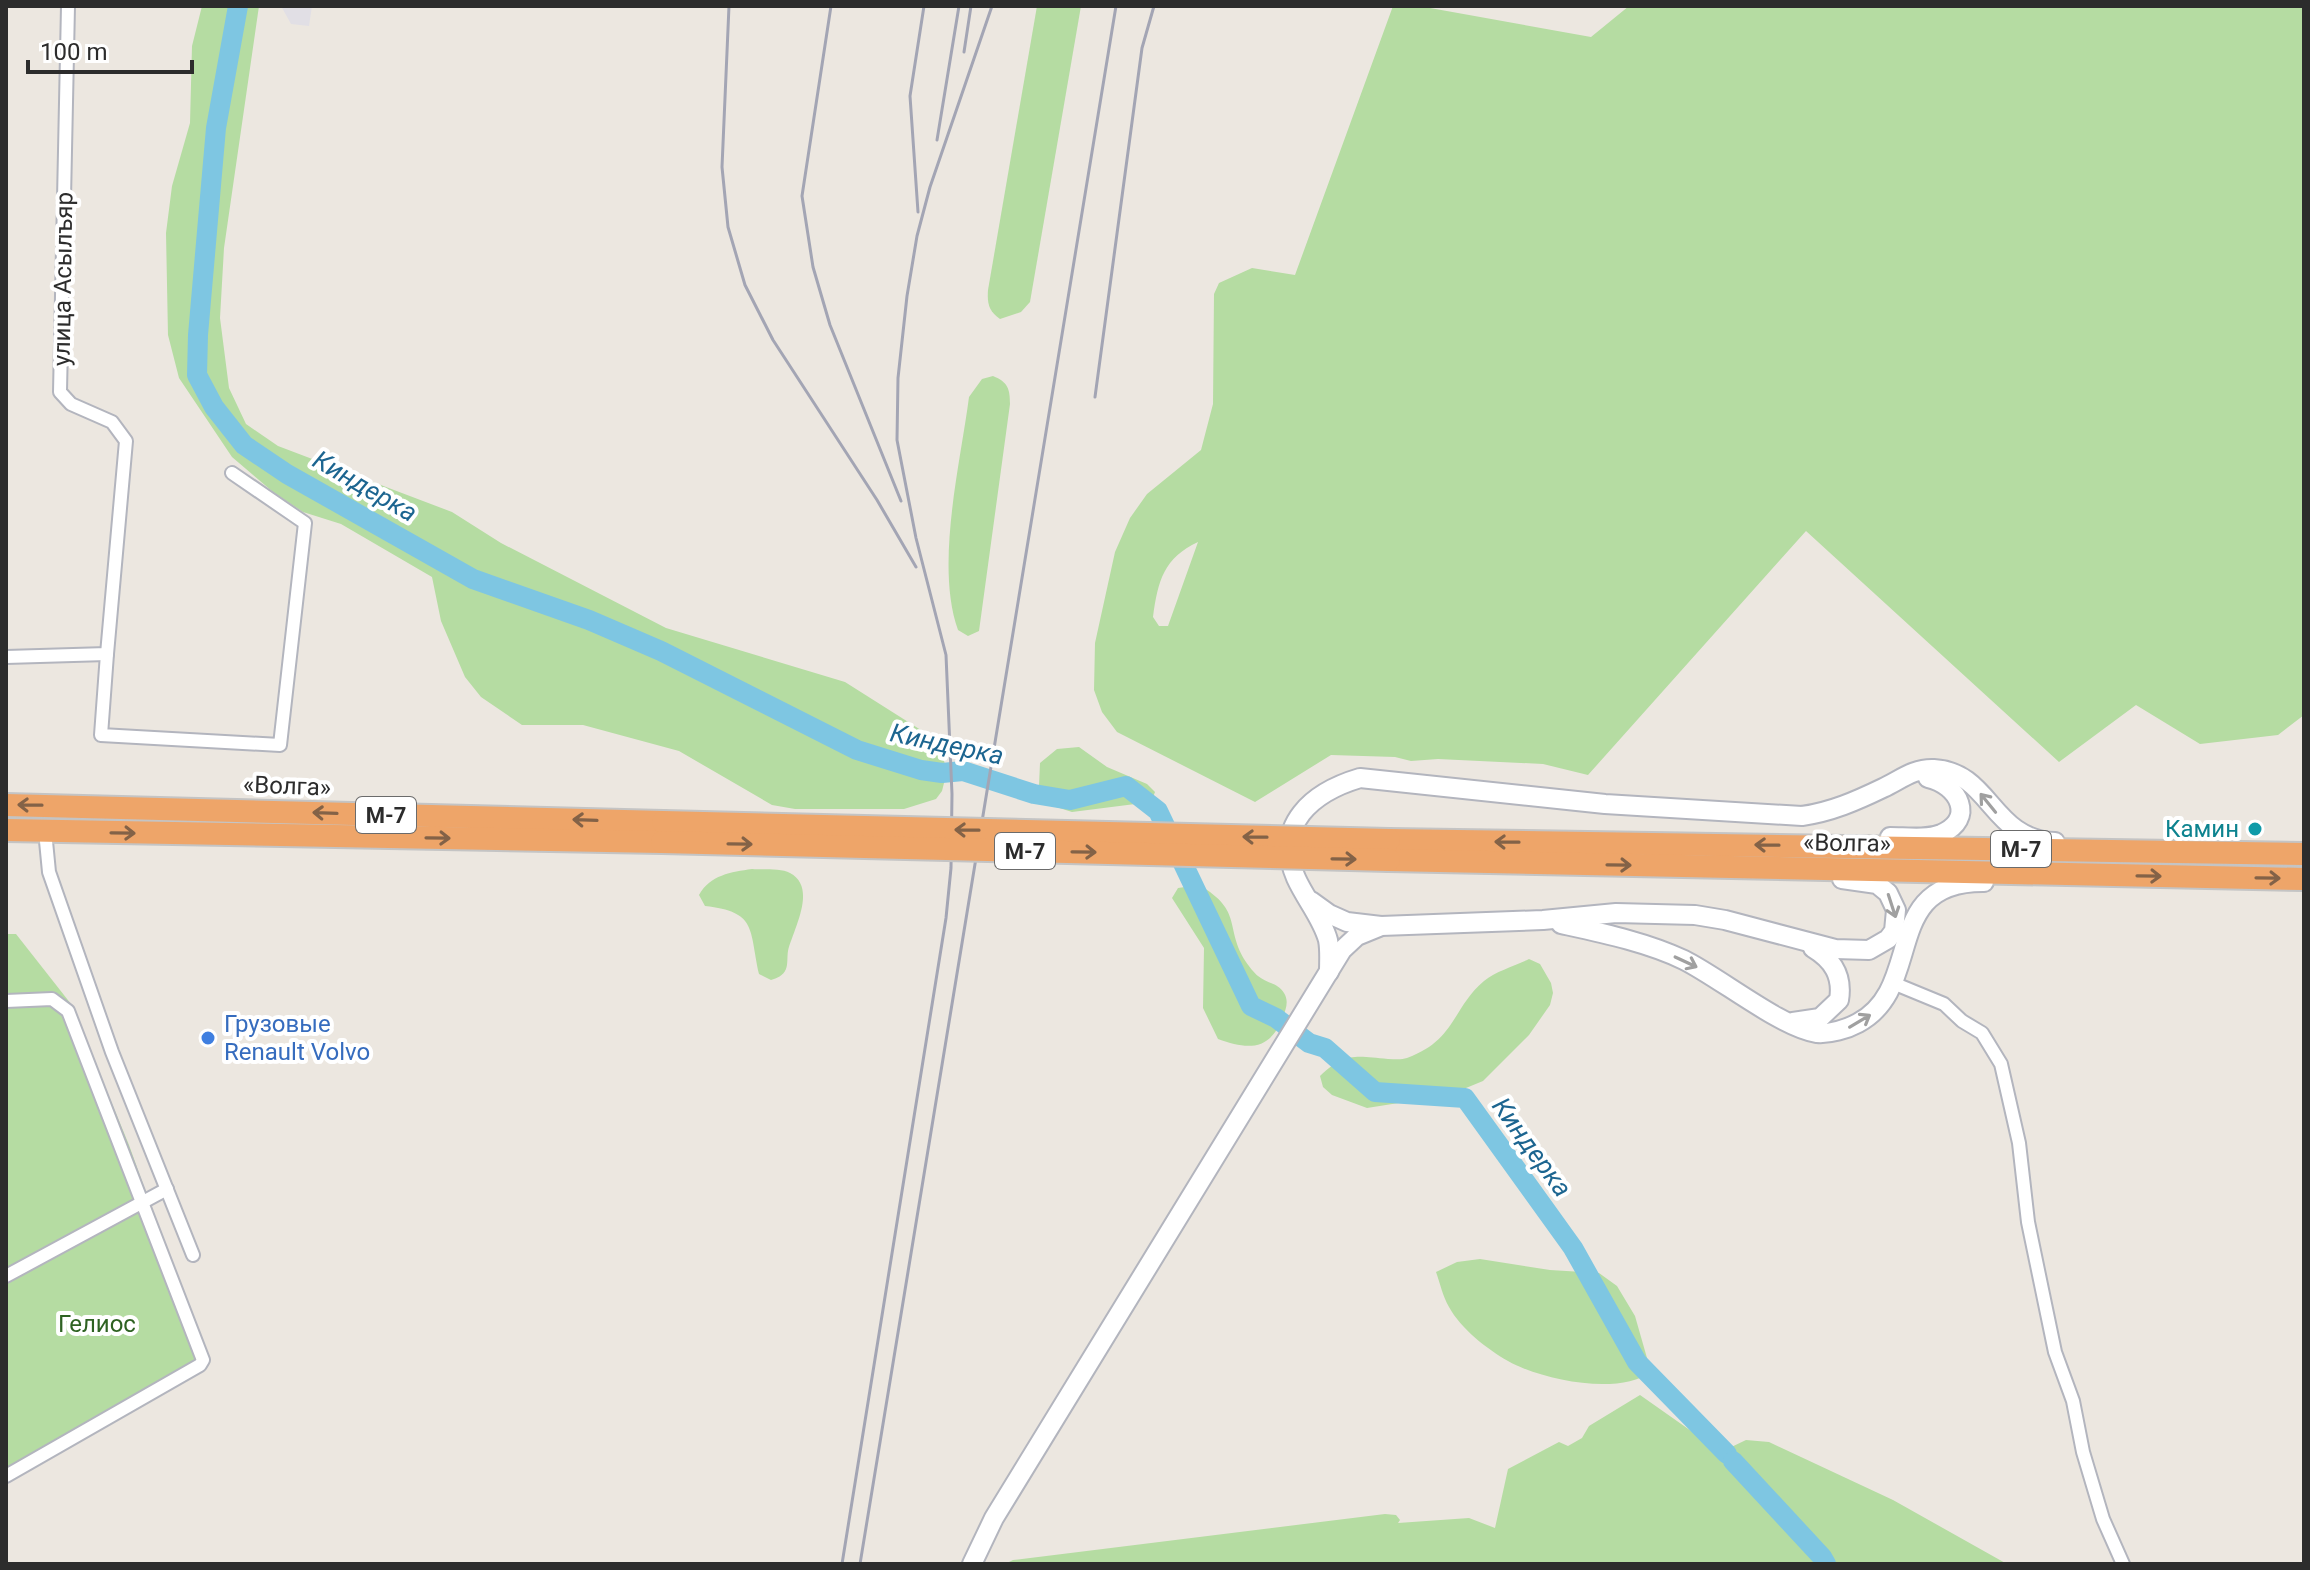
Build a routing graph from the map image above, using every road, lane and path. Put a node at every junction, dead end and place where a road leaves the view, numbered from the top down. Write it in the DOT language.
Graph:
graph roads {
  1 [pos="68,6"];
  2 [pos="232,473"];
  3 [pos="107,654"];
  4 [pos="6,657"];
  5 [pos="1886,787"];
  6 [pos="6,805"];
  7 [pos="6,830"];
  8 [pos="45,831"];
  9 [pos="662,832"];
  10 [pos="1845,846"];
  11 [pos="1389,850"];
  12 [pos="2135,851"];
  13 [pos="2304,854"];
  14 [pos="1773,869"];
  15 [pos="2071,874"];
  16 [pos="2304,879"];
  17 [pos="1307,898"];
  18 [pos="1543,920"];
  19 [pos="1381,926"];
  20 [pos="1800,940"];
  21 [pos="1329,972"];
  22 [pos="1893,983"];
  23 [pos="6,1001"];
  24 [pos="1786,1022"];
  25 [pos="167,1189"];
  26 [pos="142,1202"];
  27 [pos="193,1255"];
  28 [pos="6,1276"];
  29 [pos="6,1476"];
  30 [pos="972,1564"];
  31 [pos="2123,1564"];
  1 -- 3 [label="street, улица Асылъяр"];
  2 -- 3 [label="street"];
  3 -- 4 [label="street"];
  5 -- 10 [label="street"];
  12 -- 5 [label="street, one-way"];
  5 -- 17 [label="street"];
  9 -- 6 [label="highway, «Волга» / М-7, one-way"];
  7 -- 8 [label="highway, «Волга» / М-7"];
  8 -- 9 [label="highway, «Волга» / М-7, one-way"];
  8 -- 25 [label="street"];
  9 -- 11 [label="highway, М-7, bridge"];
  10 -- 11 [label="highway, «Волга» / М-7, one-way"];
  10 -- 12 [label="highway, «Волга» / М-7"];
  11 -- 14 [label="highway, «Волга» / М-7, one-way"];
  12 -- 13 [label="highway, «Волга» / М-7"];
  14 -- 15 [label="highway, «Волга» / М-7"];
  14 -- 20 [label="street, one-way"];
  15 -- 16 [label="highway, «Волга» / М-7, one-way"];
  15 -- 22 [label="street"];
  17 -- 19 [label="street"];
  17 -- 21 [label="street"];
  18 -- 19 [label="street"];
  18 -- 20 [label="street"];
  18 -- 24 [label="street, one-way"];
  19 -- 21 [label="street"];
  20 -- 24 [label="street"];
  21 -- 30 [label="street"];
  24 -- 22 [label="street, one-way"];
  22 -- 31 [label="street"];
  23 -- 26 [label="street"];
  25 -- 26 [label="street"];
  25 -- 27 [label="street"];
  26 -- 28 [label="street"];
  26 -- 29 [label="street"];
}
